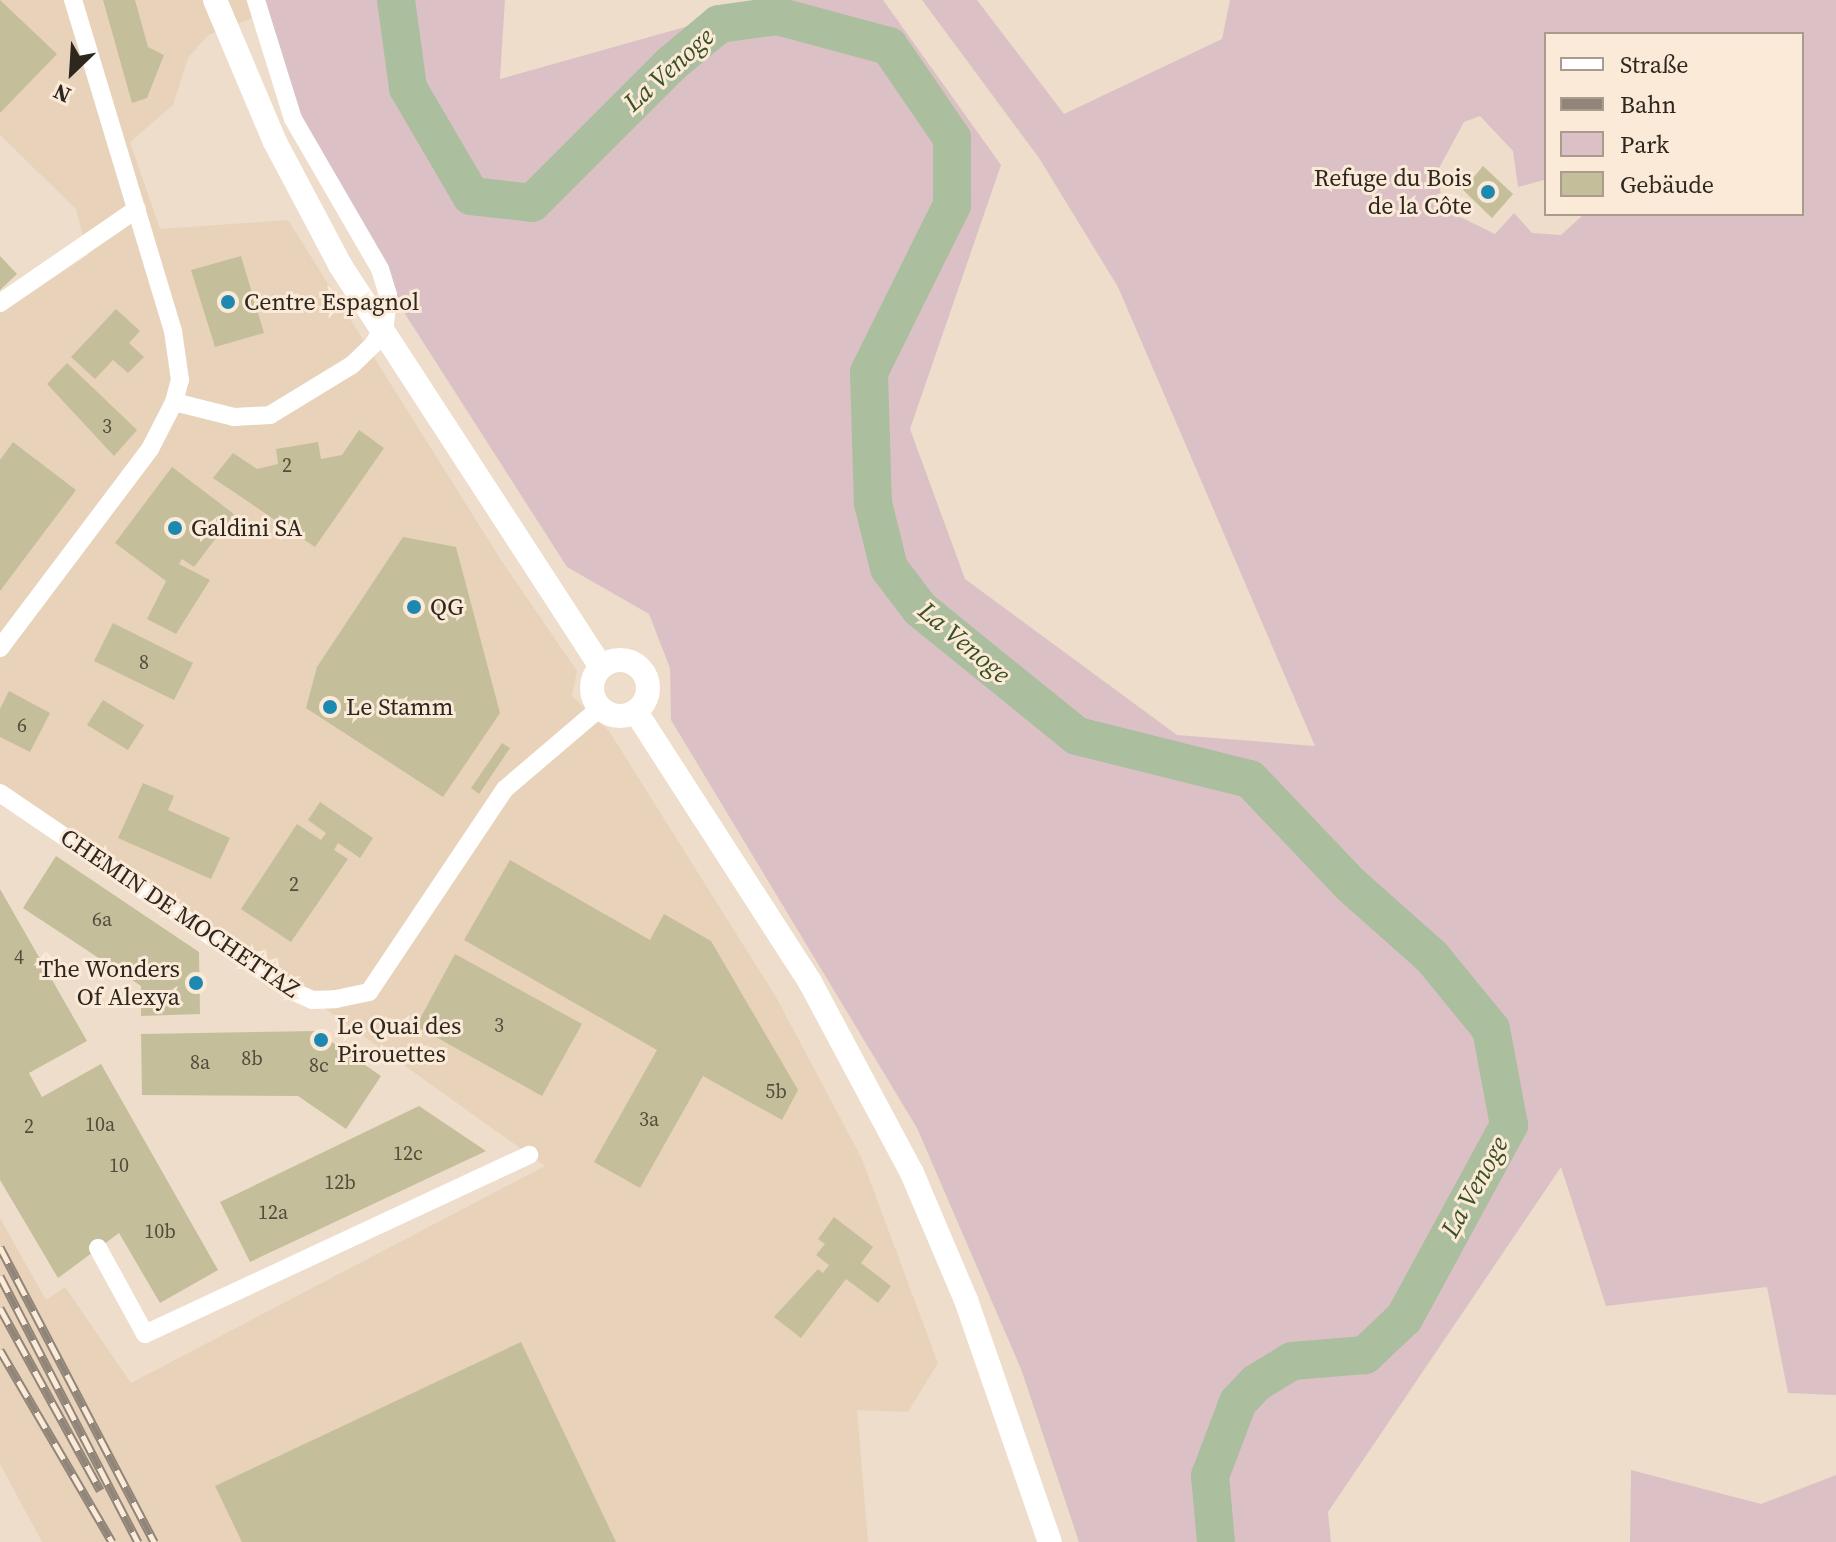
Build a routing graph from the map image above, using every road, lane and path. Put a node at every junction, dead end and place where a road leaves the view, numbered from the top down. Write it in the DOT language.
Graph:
graph roads {
  1 [pos="73,0"];
  2 [pos="256,0"];
  3 [pos="216,4"];
  4 [pos="137,209"];
  5 [pos="0,303"];
  6 [pos="174,402"];
  7 [pos="0,648"];
  8 [pos="601,667"];
  9 [pos="600,708"];
  10 [pos="636,712"];
  11 [pos="0,793"];
  12 [pos="529,1155"];
  13 [pos="98,1248"];
  14 [pos="1050,1542"];
  1 -- 4 [label="street"];
  2 -- 6 [label="street"];
  3 -- 8 [label="main road"];
  4 -- 5 [label="street"];
  4 -- 6 [label="street"];
  6 -- 7 [label="street"];
  8 -- 9 [label="main road"];
  8 -- 10 [label="main road"];
  9 -- 10 [label="main road"];
  9 -- 11 [label="street, CHEMIN DE MOCHETTAZ"];
  10 -- 14 [label="main road"];
  12 -- 13 [label="street"];
}
